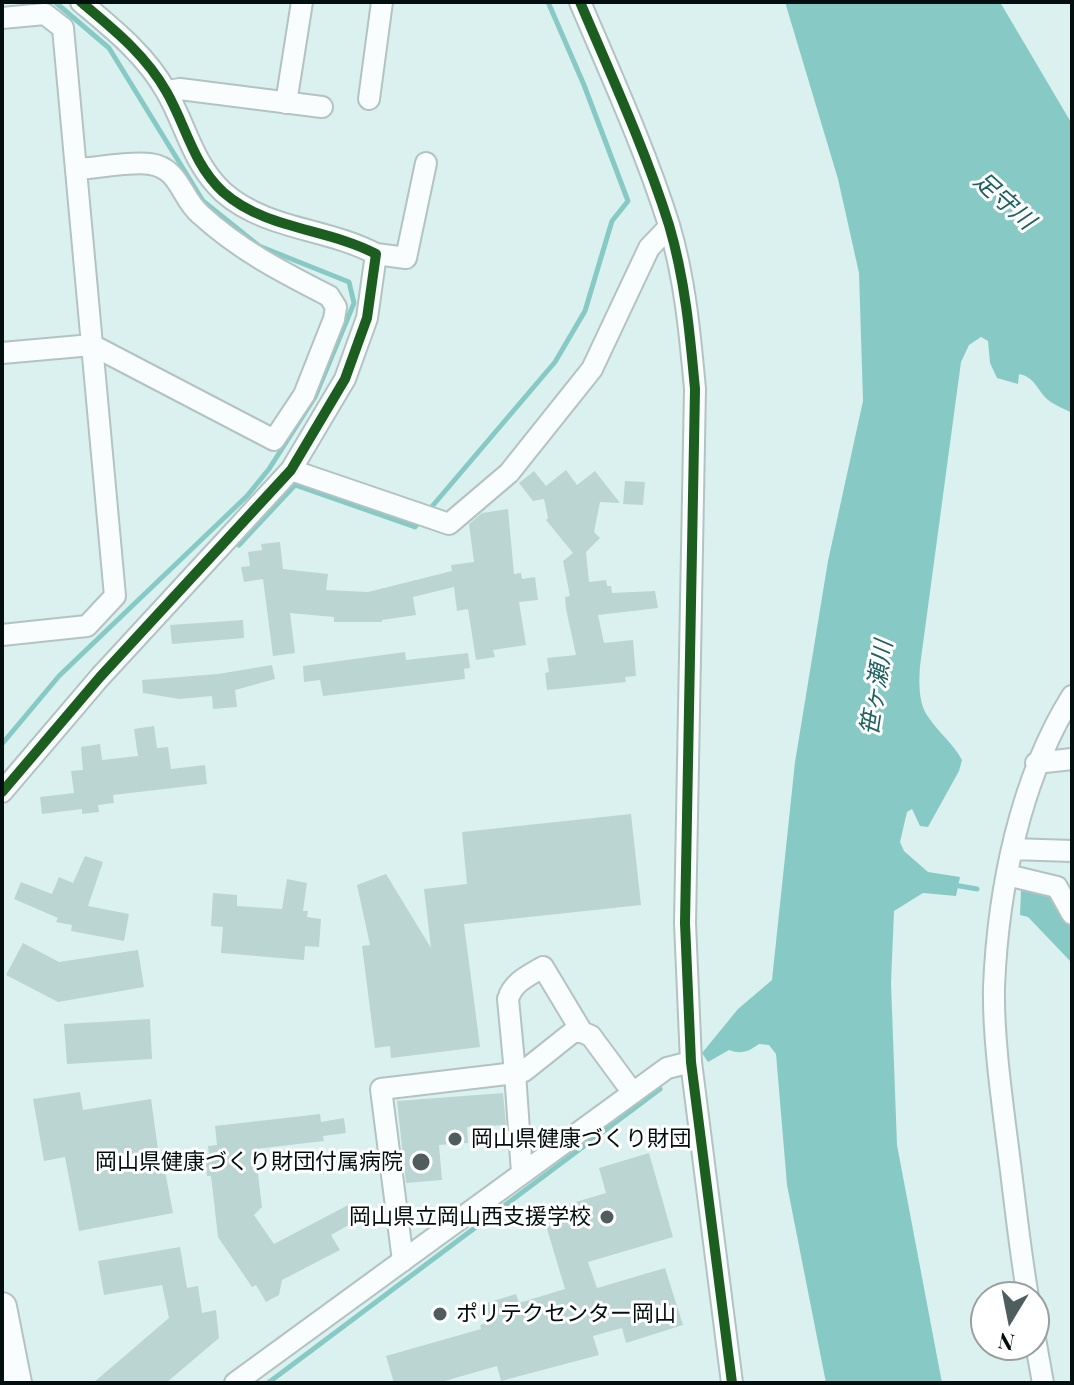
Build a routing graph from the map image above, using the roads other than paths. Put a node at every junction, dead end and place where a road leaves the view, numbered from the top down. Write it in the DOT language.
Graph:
graph roads {
  1 [pos="81,2"];
  2 [pos="302,2"];
  3 [pos="382,2"];
  4 [pos="580,2"];
  5 [pos="2,18"];
  6 [pos="167,91"];
  7 [pos="369,99"];
  8 [pos="286,103"];
  9 [pos="322,107"];
  10 [pos="426,163"];
  11 [pos="77,169"];
  12 [pos="669,227"];
  13 [pos="376,254"];
  14 [pos="92,345"];
  15 [pos="2,353"];
  16 [pos="291,470"];
  17 [pos="2,635"];
  18 [pos="1072,696"];
  19 [pos="1072,759"];
  20 [pos="1036,763"];
  21 [pos="2,792"];
  22 [pos="1012,849"];
  23 [pos="1072,851"];
  24 [pos="1007,875"];
  25 [pos="1072,914"];
  26 [pos="582,1032"];
  27 [pos="691,1062"];
  28 [pos="515,1073"];
  29 [pos="633,1093"];
  30 [pos="522,1173"];
  31 [pos="403,1261"];
  32 [pos="1026,1281"];
  33 [pos="2,1307"];
  34 [pos="1039,1361"];
  35 [pos="17,1383"];
  36 [pos="235,1383"];
  37 [pos="732,1383"];
  38 [pos="1043,1383"];
  1 -- 6 [label="street"];
  2 -- 8 [label="street"];
  3 -- 7 [label="street"];
  4 -- 12 [label="street"];
  5 -- 11 [label="street"];
  6 -- 8 [label="street"];
  6 -- 13 [label="street"];
  8 -- 9 [label="street"];
  10 -- 13 [label="street"];
  11 -- 14 [label="street"];
  11 -- 14 [label="street"];
  12 -- 16 [label="street"];
  12 -- 27 [label="street"];
  13 -- 16 [label="street"];
  14 -- 15 [label="street"];
  14 -- 17 [label="street"];
  16 -- 21 [label="street"];
  18 -- 20 [label="street"];
  19 -- 20 [label="street"];
  20 -- 22 [label="street"];
  22 -- 23 [label="street"];
  22 -- 24 [label="street"];
  24 -- 25 [label="street"];
  24 -- 32 [label="street"];
  26 -- 28 [label="street"];
  26 -- 28 [label="street"];
  26 -- 29 [label="street"];
  27 -- 29 [label="street"];
  27 -- 37 [label="street"];
  28 -- 30 [label="street"];
  28 -- 31 [label="street"];
  29 -- 30 [label="street"];
  30 -- 31 [label="street"];
  31 -- 36 [label="street"];
  33 -- 35 [label="highway"];
  34 -- 38 [label="street"];
}
